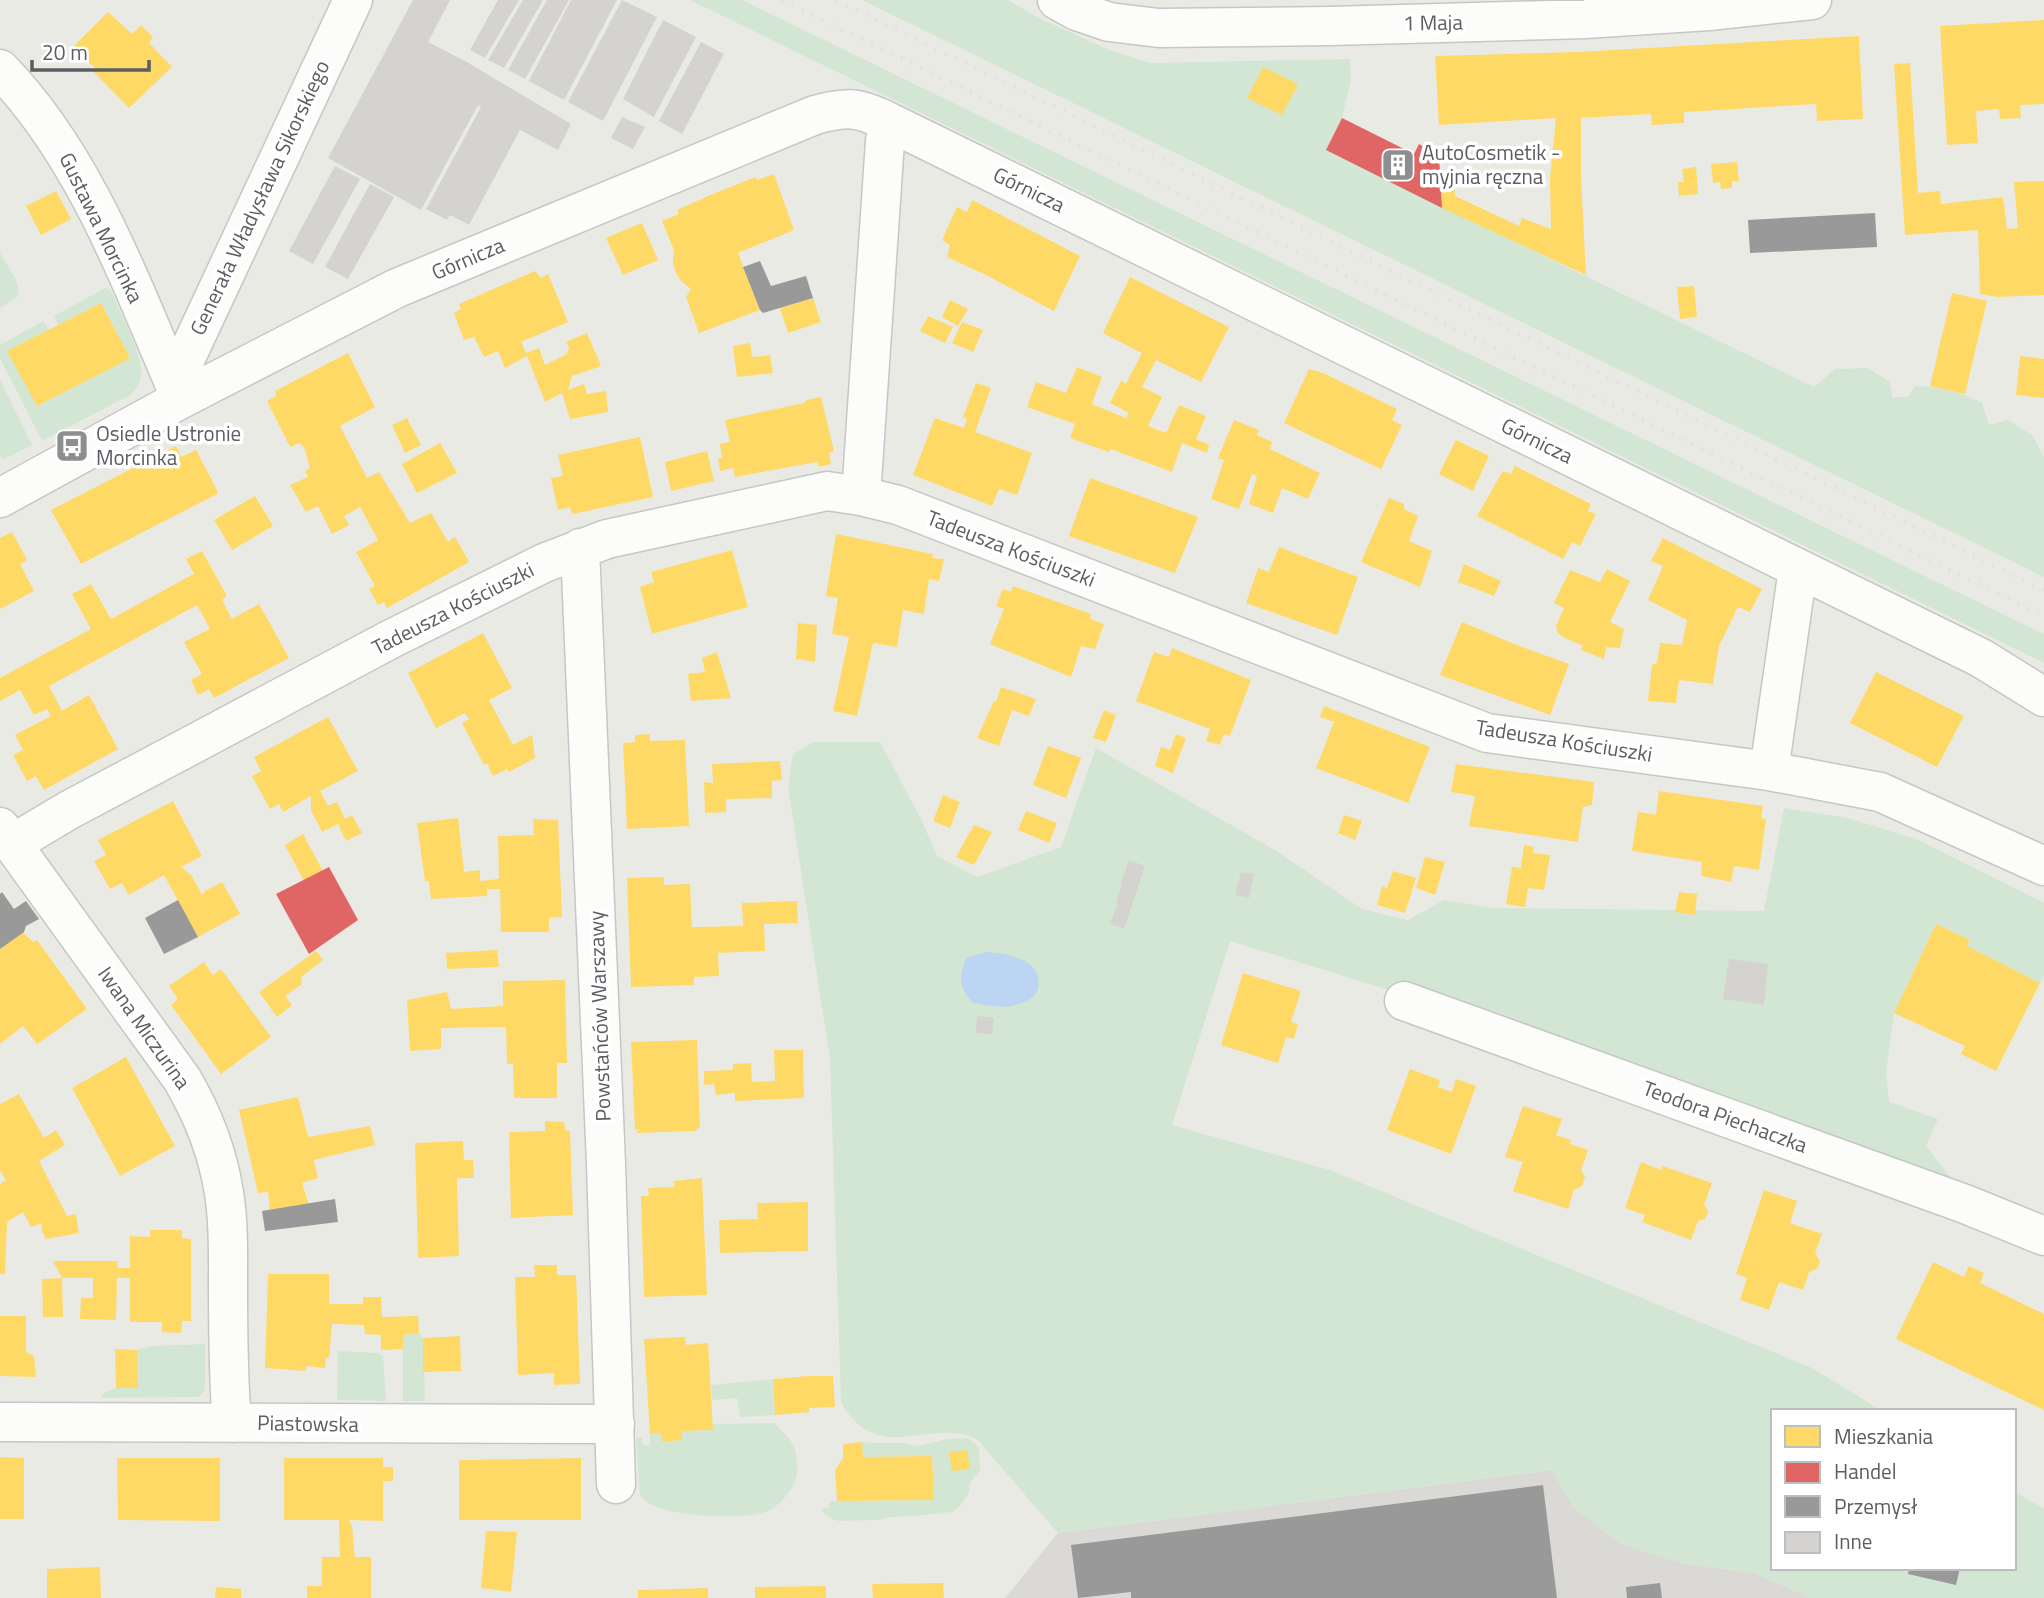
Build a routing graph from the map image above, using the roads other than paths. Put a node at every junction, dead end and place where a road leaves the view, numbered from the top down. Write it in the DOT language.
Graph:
graph roads {
  1 [pos="353,0"];
  2 [pos="1057,0"];
  3 [pos="1812,0"];
  4 [pos="0,69"];
  5 [pos="889,122"];
  6 [pos="181,400"];
  7 [pos="861,496"];
  8 [pos="0,498"];
  9 [pos="579,548"];
  10 [pos="1798,569"];
  11 [pos="2044,697"];
  12 [pos="1769,771"];
  13 [pos="6,836"];
  14 [pos="2044,866"];
  15 [pos="1404,1002"];
  16 [pos="2044,1236"];
  17 [pos="0,1422"];
  18 [pos="232,1423"];
  19 [pos="615,1424"];
  20 [pos="616,1483"];
  1 -- 6 [label="street, Generała Władysława Sikorskiego"];
  2 -- 3 [label="street, 1 Maja"];
  4 -- 6 [label="street, Gustawa Morcinka"];
  5 -- 6 [label="street, Górnicza"];
  5 -- 7 [label="street"];
  5 -- 10 [label="street, Górnicza"];
  6 -- 8 [label="street, Górnicza"];
  7 -- 9 [label="street, Tadeusza Kościuszki"];
  7 -- 12 [label="street, Tadeusza Kościuszki"];
  9 -- 13 [label="street, Tadeusza Kościuszki"];
  9 -- 19 [label="street, Powstańców Warszawy"];
  10 -- 11 [label="street, Górnicza"];
  10 -- 12 [label="street"];
  12 -- 14 [label="street, Tadeusza Kościuszki"];
  13 -- 18 [label="street, Iwana Miczurina"];
  15 -- 16 [label="street, Teodora Piechaczka"];
  17 -- 18 [label="street, Piastowska"];
  18 -- 19 [label="street, Piastowska"];
  19 -- 20 [label="street, Powstańców Warszawy"];
}
